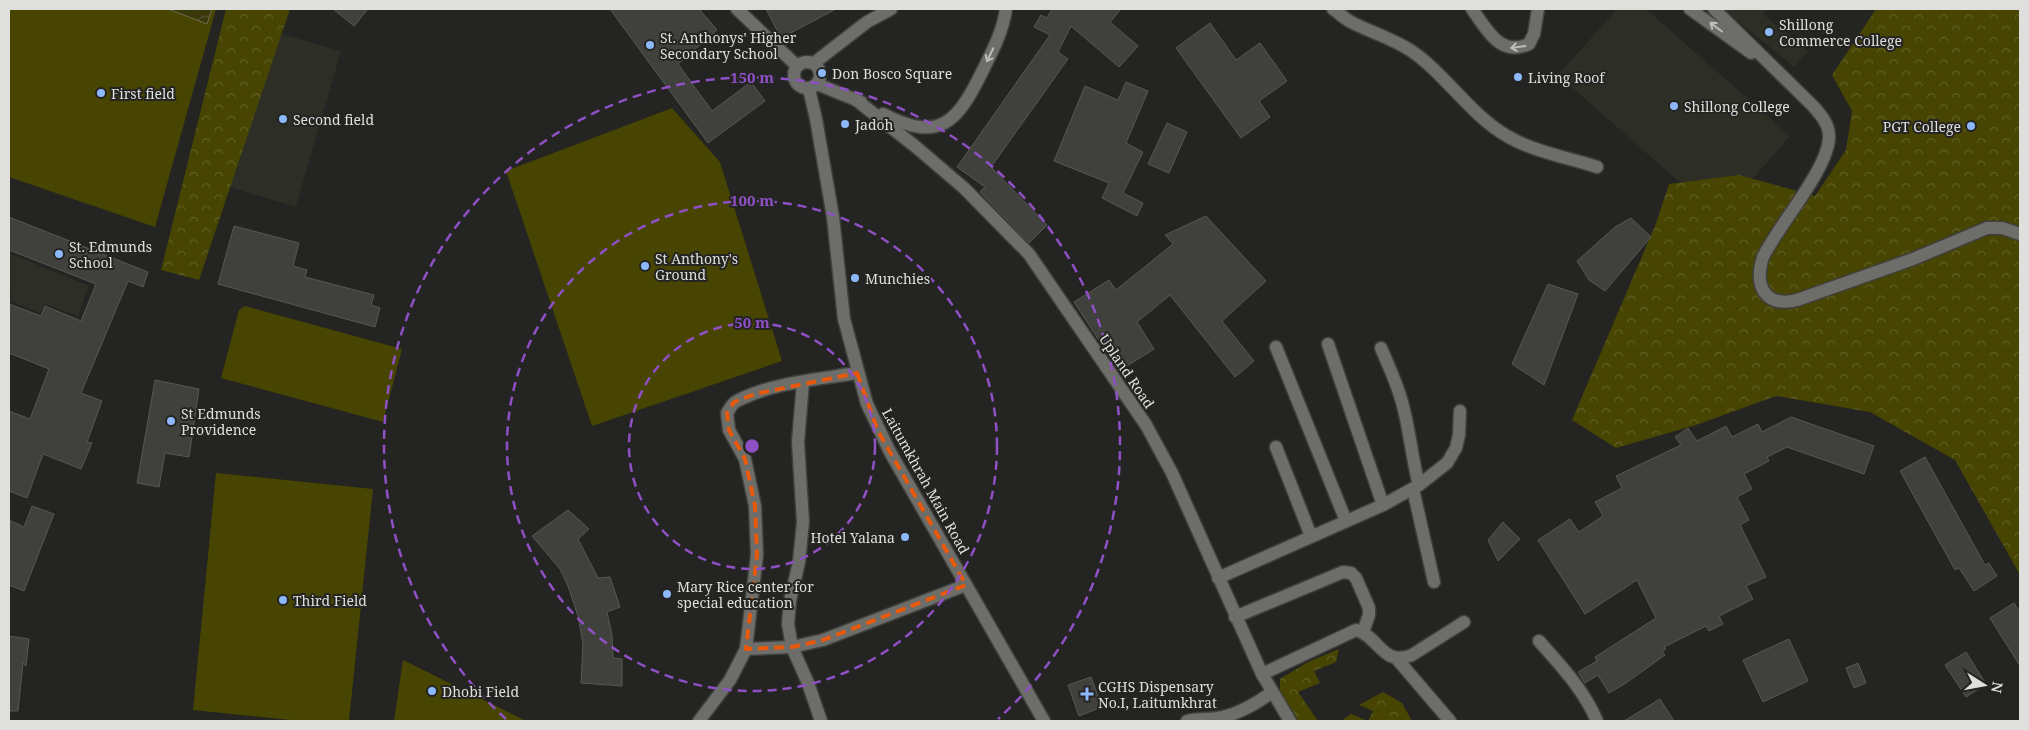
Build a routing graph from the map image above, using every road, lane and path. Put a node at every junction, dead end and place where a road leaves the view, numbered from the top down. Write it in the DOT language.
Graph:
graph roads {
  1 [pos="737,9"];
  2 [pos="891,9"];
  3 [pos="1006,9"];
  4 [pos="1333,9"];
  5 [pos="1472,9"];
  6 [pos="1538,9"];
  7 [pos="1690,9"];
  8 [pos="1714,9"];
  9 [pos="814,63"];
  10 [pos="1771,64"];
  11 [pos="797,66"];
  12 [pos="813,86"];
  13 [pos="855,99"];
  14 [pos="1597,167"];
  15 [pos="2020,234"];
  16 [pos="1328,344"];
  17 [pos="1276,347"];
  18 [pos="1381,348"];
  19 [pos="857,372"];
  20 [pos="803,382"];
  21 [pos="1460,411"];
  22 [pos="1276,448"];
  23 [pos="1416,487"];
  24 [pos="1383,505"];
  25 [pos="1346,521"];
  26 [pos="1311,536"];
  27 [pos="1218,578"];
  28 [pos="1434,582"];
  29 [pos="966,585"];
  30 [pos="1235,617"];
  31 [pos="1464,622"];
  32 [pos="1363,632"];
  33 [pos="1539,640"];
  34 [pos="792,647"];
  35 [pos="746,649"];
  36 [pos="1397,659"];
  37 [pos="1262,674"];
  38 [pos="1272,692"];
  39 [pos="700,721"];
  40 [pos="821,721"];
  41 [pos="1044,721"];
  42 [pos="1186,721"];
  43 [pos="1290,721"];
  44 [pos="1450,721"];
  45 [pos="1597,721"];
  1 -- 11 [label="street"];
  2 -- 9 [label="street"];
  3 -- 13 [label="street, one-way"];
  4 -- 14 [label="street"];
  6 -- 5 [label="street, one-way"];
  10 -- 7 [label="street, one-way"];
  8 -- 10 [label="street"];
  9 -- 11 [label="street"];
  9 -- 12 [label="street"];
  10 -- 15 [label="street"];
  11 -- 12 [label="street"];
  12 -- 13 [label="street"];
  12 -- 19 [label="street, Laitumkhrah Main Road"];
  13 -- 27 [label="street, Upland Road"];
  16 -- 24 [label="street"];
  17 -- 25 [label="street"];
  18 -- 23 [label="street"];
  19 -- 20 [label="street"];
  19 -- 29 [label="street, Laitumkhrah Main Road"];
  20 -- 34 [label="street"];
  20 -- 35 [label="street"];
  21 -- 23 [label="street"];
  22 -- 26 [label="street"];
  23 -- 24 [label="street"];
  23 -- 28 [label="street"];
  24 -- 25 [label="street"];
  25 -- 26 [label="street"];
  26 -- 27 [label="street"];
  27 -- 30 [label="street, Upland Road"];
  29 -- 34 [label="street"];
  29 -- 41 [label="street, Laitumkhrah Main Road"];
  30 -- 32 [label="street"];
  30 -- 37 [label="street, Upland Road"];
  31 -- 36 [label="street"];
  32 -- 36 [label="street"];
  32 -- 37 [label="street"];
  33 -- 45 [label="street"];
  34 -- 35 [label="street"];
  34 -- 40 [label="street"];
  35 -- 39 [label="street"];
  36 -- 44 [label="street"];
  37 -- 38 [label="street, Upland Road"];
  38 -- 42 [label="street"];
  38 -- 43 [label="street, Upland Road"];
}
